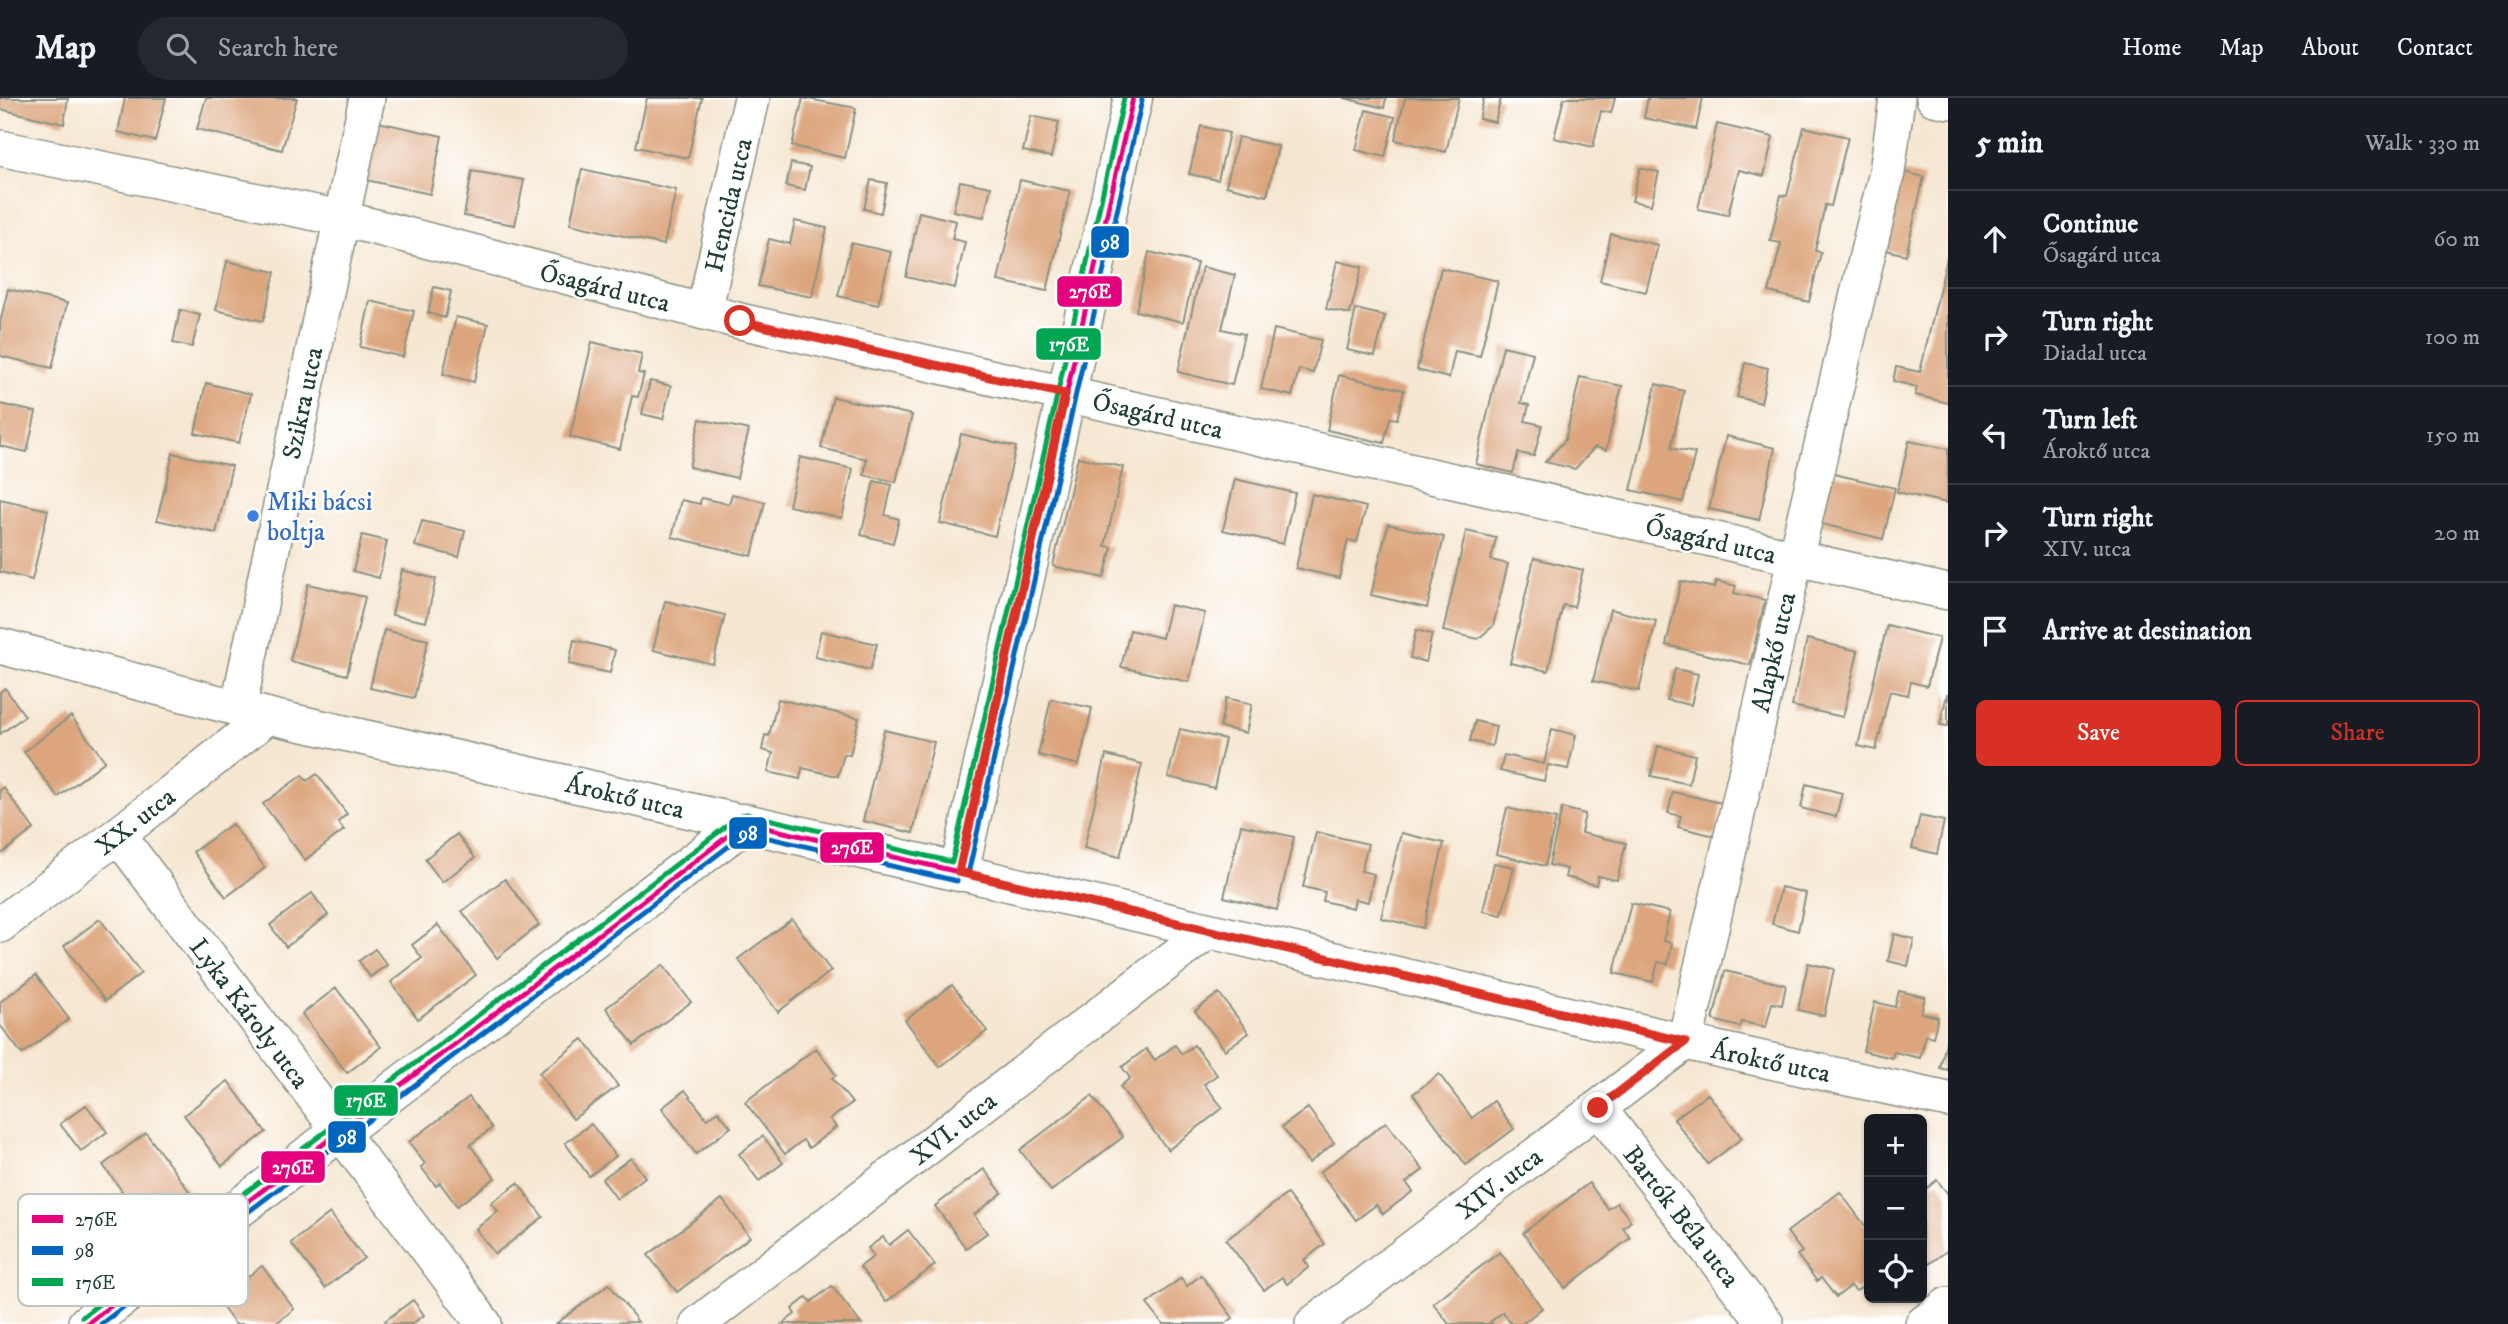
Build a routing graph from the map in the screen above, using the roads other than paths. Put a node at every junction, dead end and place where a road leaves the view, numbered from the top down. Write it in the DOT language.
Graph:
graph roads {
  1 [pos="367,98"];
  2 [pos="752,98"];
  3 [pos="1133,98"];
  4 [pos="1897,98"];
  5 [pos="1934,98"];
  6 [pos="1948,101"];
  7 [pos="0,148"];
  8 [pos="340,218"];
  9 [pos="704,312"];
  10 [pos="1065,394"];
  11 [pos="1795,559"];
  12 [pos="1948,592"];
  13 [pos="0,646"];
  14 [pos="253,712"];
  15 [pos="746,823"];
  16 [pos="118,835"];
  17 [pos="959,872"];
  18 [pos="0,925"];
  19 [pos="1208,931"];
  20 [pos="1685,1042"];
  21 [pos="1948,1100"];
  22 [pos="1598,1108"];
  23 [pos="339,1133"];
  24 [pos="248,1202"];
  25 [pos="1948,1305"];
  26 [pos="112,1306"];
  27 [pos="88,1324"];
  28 [pos="484,1324"];
  29 [pos="698,1324"];
  30 [pos="1313,1324"];
  31 [pos="1766,1324"];
  32 [pos="1923,1324"];
  1 -- 8 [label="street, Szikra utca"];
  2 -- 9 [label="street, Hencida utca"];
  3 -- 10 [label="street"];
  4 -- 11 [label="street, Alapkő utca"];
  5 -- 6 [label="street"];
  7 -- 8 [label="street, Ősagárd utca"];
  8 -- 9 [label="street, Ősagárd utca"];
  8 -- 14 [label="street, Szikra utca"];
  9 -- 10 [label="street, Ősagárd utca"];
  10 -- 11 [label="street, Ősagárd utca"];
  10 -- 17 [label="street"];
  11 -- 12 [label="street, Ősagárd utca"];
  11 -- 20 [label="street, Alapkő utca"];
  13 -- 14 [label="street, Ároktő utca"];
  14 -- 15 [label="street, Ároktő utca"];
  14 -- 16 [label="street, XX. utca"];
  15 -- 17 [label="street, Ároktő utca"];
  15 -- 23 [label="street"];
  16 -- 18 [label="street, XX. utca"];
  16 -- 23 [label="street, Lyka Károly utca"];
  17 -- 19 [label="street, Ároktő utca"];
  19 -- 20 [label="street, Ároktő utca"];
  19 -- 29 [label="street, XVI. utca"];
  20 -- 21 [label="street, Ároktő utca"];
  20 -- 22 [label="street, XIV. utca"];
  22 -- 30 [label="street, XIV. utca"];
  22 -- 31 [label="street, Bartók Béla utca"];
  23 -- 24 [label="street"];
  23 -- 28 [label="street, Lyka Károly utca"];
  25 -- 32 [label="street"];
  26 -- 27 [label="street"];
}
